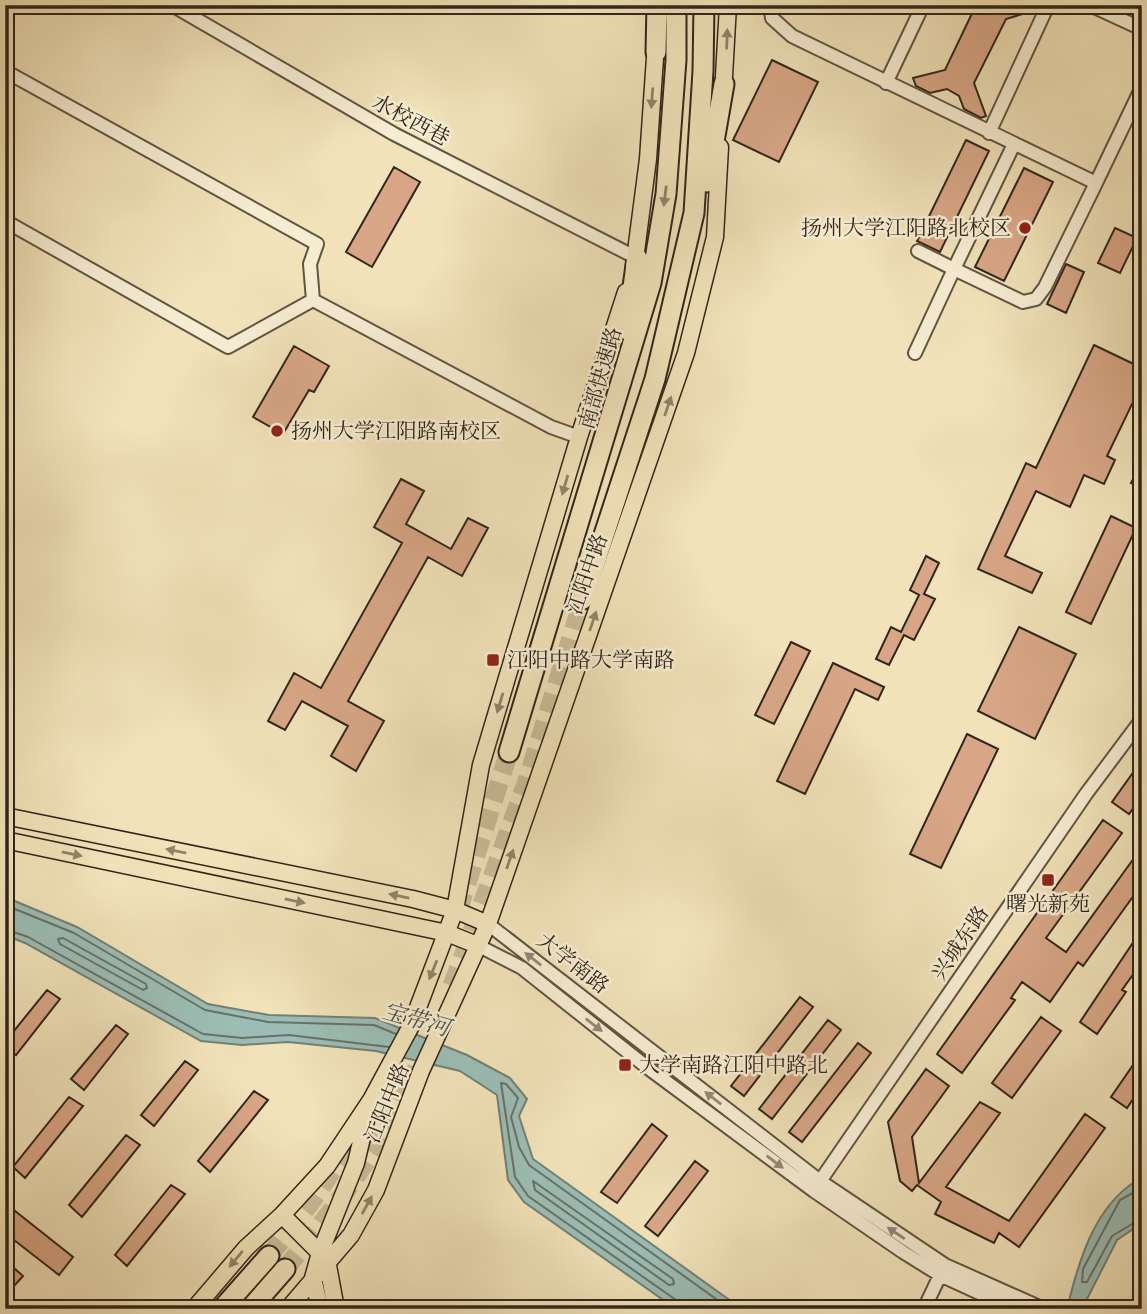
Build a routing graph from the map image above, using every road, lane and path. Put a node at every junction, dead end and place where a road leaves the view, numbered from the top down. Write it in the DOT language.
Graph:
graph roads {
  1 [pos="172,5"];
  2 [pos="657,5"];
  3 [pos="676,5"];
  4 [pos="704,5"];
  5 [pos="728,5"];
  6 [pos="771,5"];
  7 [pos="923,5"];
  8 [pos="1048,5"];
  9 [pos="1090,5"];
  10 [pos="1142,29"];
  11 [pos="656,52"];
  12 [pos="5,71"];
  13 [pos="886,83"];
  14 [pos="724,84"];
  15 [pos="1142,87"];
  16 [pos="989,133"];
  17 [pos="1014,144"];
  18 [pos="1096,183"];
  19 [pos="5,220"];
  20 [pos="918,251"];
  21 [pos="637,258"];
  22 [pos="954,269"];
  23 [pos="313,300"];
  24 [pos="915,353"];
  25 [pos="655,379"];
  26 [pos="579,438"];
  27 [pos="566,568"];
  28 [pos="583,599"];
  29 [pos="1142,719"];
  30 [pos="509,752"];
  31 [pos="5,816"];
  32 [pos="5,840"];
  33 [pos="455,910"];
  34 [pos="488,924"];
  35 [pos="447,933"];
  36 [pos="477,945"];
  37 [pos="371,1100"];
  38 [pos="817,1186"];
  39 [pos="282,1215"];
  40 [pos="269,1256"];
  41 [pos="323,1256"];
  42 [pos="285,1269"];
  43 [pos="942,1270"];
  44 [pos="313,1278"];
  45 [pos="194,1309"];
  46 [pos="222,1309"];
  47 [pos="250,1309"];
  48 [pos="288,1309"];
  49 [pos="320,1309"];
  50 [pos="336,1309"];
  51 [pos="924,1309"];
  52 [pos="1014,1309"];
  53 [pos="1044,1309"];
  1 -- 21 [label="street, 水校西巷"];
  2 -- 11 [label="highway"];
  3 -- 27 [label="highway, 南部快速路, one-way"];
  4 -- 25 [label="highway"];
  14 -- 5 [label="main road, 江阳中路, one-way"];
  6 -- 13 [label="street"];
  7 -- 13 [label="street"];
  8 -- 16 [label="street"];
  9 -- 10 [label="street"];
  11 -- 21 [label="main road, 江阳中路, one-way"];
  12 -- 23 [label="street"];
  13 -- 16 [label="street"];
  14 -- 25 [label="highway"];
  34 -- 14 [label="main road, 江阳中路, one-way"];
  15 -- 18 [label="street"];
  16 -- 17 [label="street"];
  17 -- 18 [label="street"];
  17 -- 22 [label="street"];
  18 -- 22 [label="street"];
  19 -- 23 [label="street"];
  20 -- 22 [label="street"];
  21 -- 26 [label="main road, 江阳中路"];
  21 -- 27 [label="highway"];
  22 -- 24 [label="street"];
  23 -- 26 [label="street"];
  25 -- 28 [label="highway"];
  26 -- 33 [label="main road, 江阳中路, one-way"];
  27 -- 30 [label="highway, 南部快速路"];
  29 -- 38 [label="street, 兴城东路"];
  33 -- 31 [label="main road, 大学南路, one-way"];
  32 -- 35 [label="main road, 大学南路, one-way"];
  33 -- 34 [label="main road, 大学南路"];
  33 -- 35 [label="main road, 江阳中路"];
  34 -- 36 [label="main road, 江阳中路"];
  38 -- 34 [label="street, 大学南路, one-way"];
  35 -- 36 [label="main road, 大学南路"];
  35 -- 37 [label="main road, 江阳中路, one-way"];
  36 -- 38 [label="street, 大学南路, one-way"];
  41 -- 36 [label="main road, 江阳中路, one-way"];
  37 -- 39 [label="main road, 江阳中路"];
  37 -- 41 [label="main road, 江阳中路"];
  38 -- 43 [label="street, 大学南路"];
  39 -- 41 [label="main road"];
  39 -- 45 [label="main road, 江阳中路, one-way"];
  40 -- 46 [label="highway"];
  41 -- 44 [label="main road, 江阳中路"];
  41 -- 50 [label="main road"];
  42 -- 47 [label="highway"];
  43 -- 51 [label="street"];
  43 -- 52 [label="street, 大学南路"];
  43 -- 53 [label="street, 大学南路"];
  44 -- 48 [label="main road, 江阳中路"];
  44 -- 49 [label="main road"];
}
